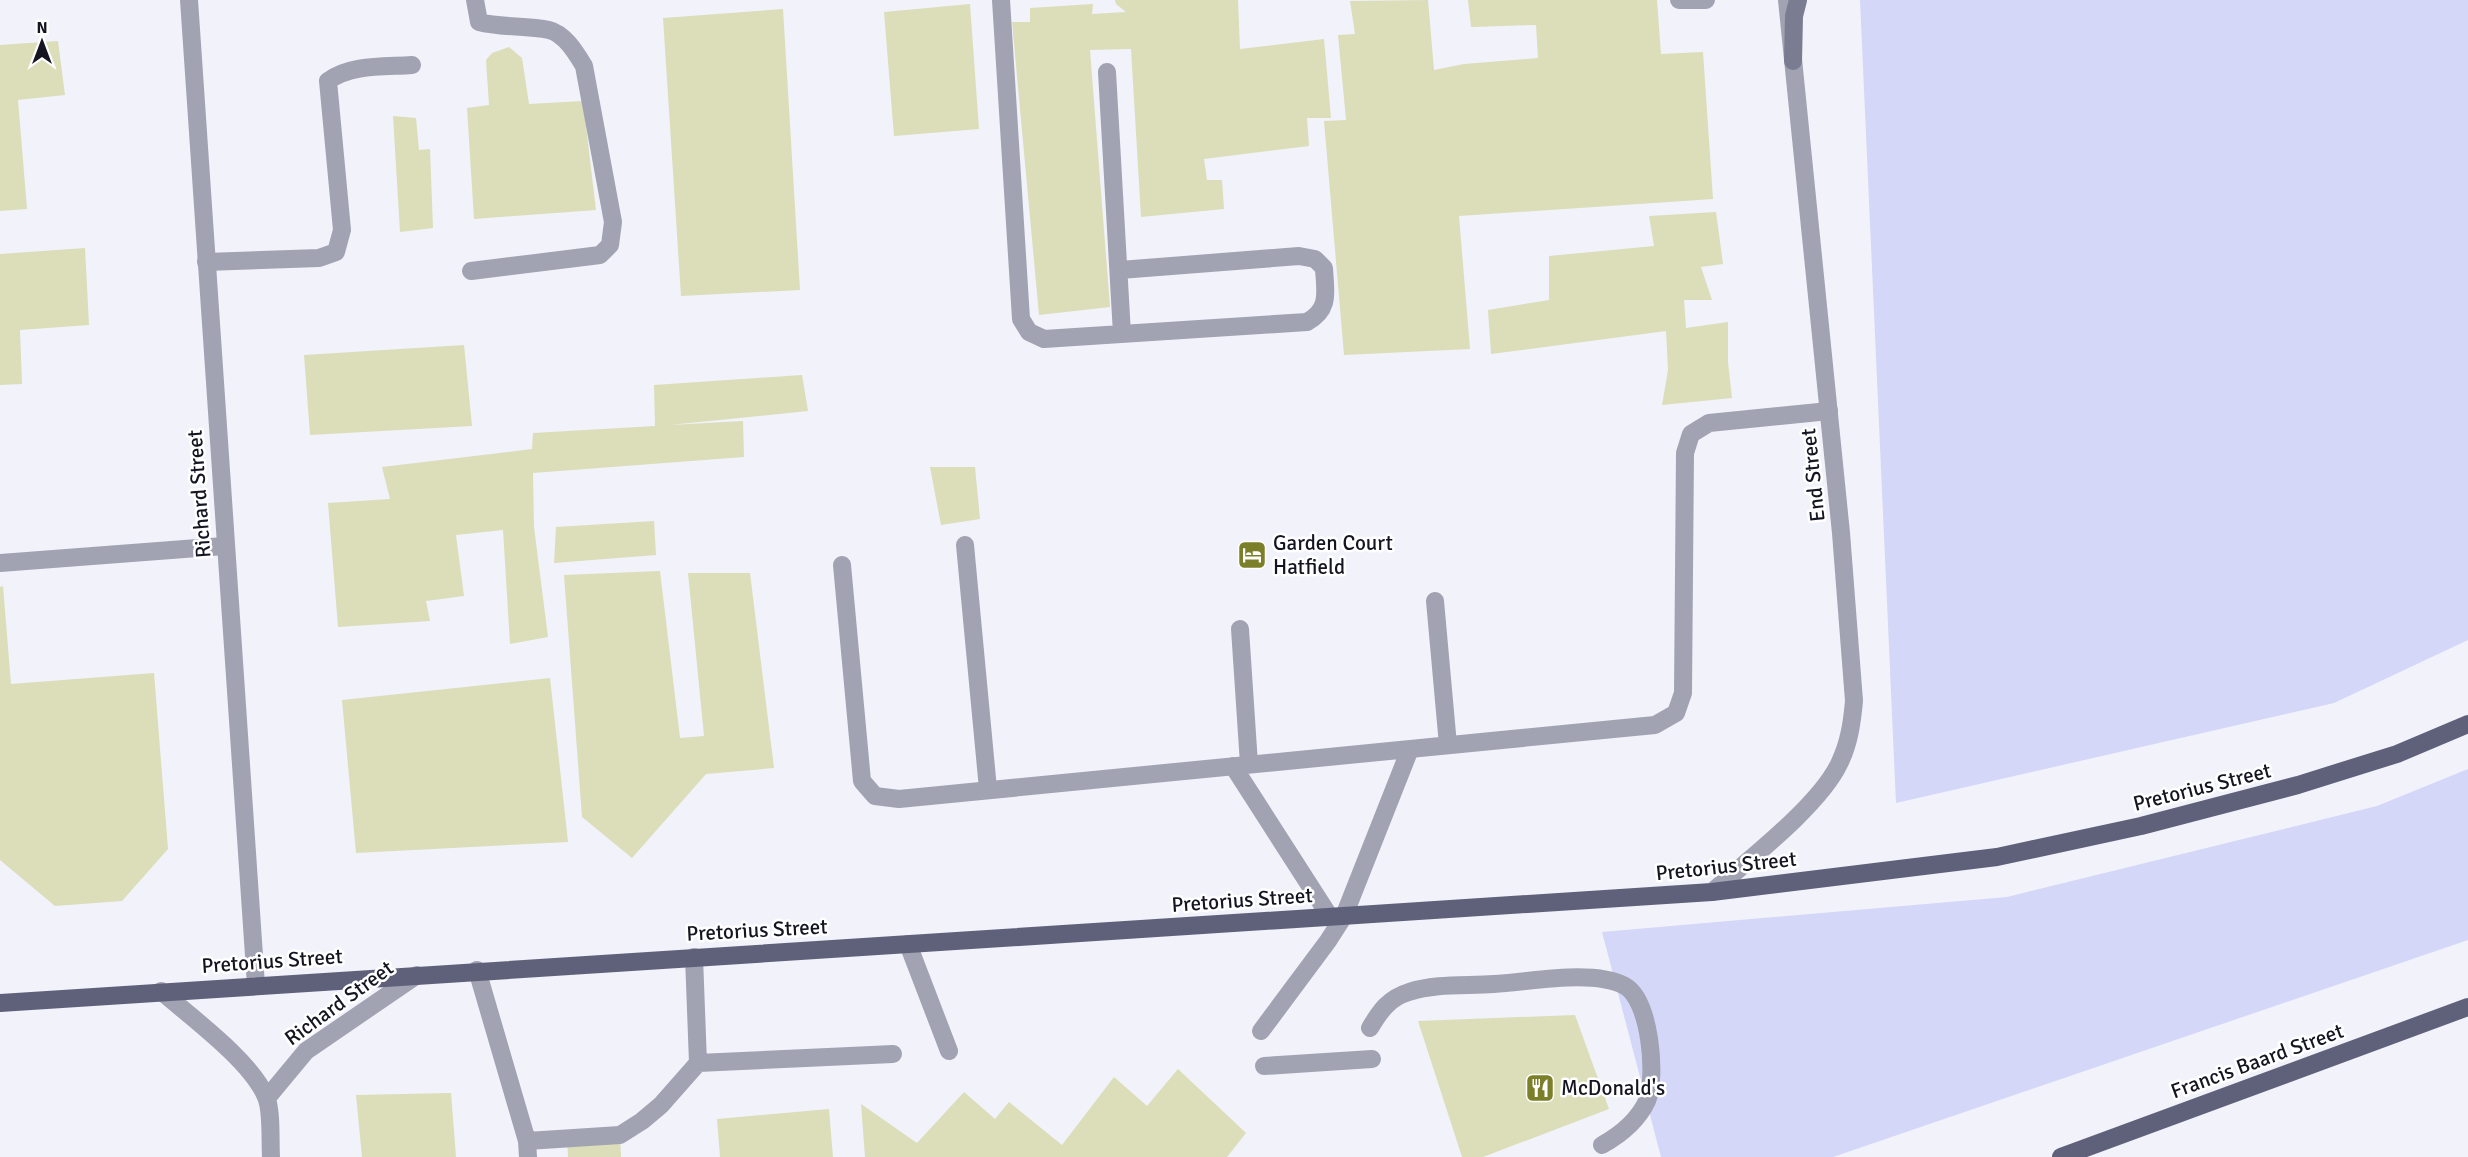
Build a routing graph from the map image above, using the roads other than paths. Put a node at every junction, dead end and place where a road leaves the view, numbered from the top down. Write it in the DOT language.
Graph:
graph roads {
  1 [pos="189,0"];
  2 [pos="476,0"];
  3 [pos="1001,0"];
  4 [pos="1679,0"];
  5 [pos="1706,0"];
  6 [pos="1787,0"];
  7 [pos="1798,0"];
  8 [pos="1793,61"];
  9 [pos="412,65"];
  10 [pos="1107,72"];
  11 [pos="206,262"];
  12 [pos="1120,270"];
  13 [pos="471,271"];
  14 [pos="1122,334"];
  15 [pos="1829,411"];
  16 [pos="965,545"];
  17 [pos="224,546"];
  18 [pos="0,563"];
  19 [pos="842,565"];
  20 [pos="1435,601"];
  21 [pos="1240,629"];
  22 [pos="2468,724"];
  23 [pos="1448,745"];
  24 [pos="1410,748"];
  25 [pos="1241,765"];
  26 [pos="988,789"];
  27 [pos="1712,892"];
  28 [pos="1337,916"];
  29 [pos="908,944"];
  30 [pos="694,957"];
  31 [pos="477,970"];
  32 [pos="417,975"];
  33 [pos="256,985"];
  34 [pos="161,991"];
  35 [pos="0,1003"];
  36 [pos="2468,1007"];
  37 [pos="1371,1029"];
  38 [pos="1261,1031"];
  39 [pos="949,1051"];
  40 [pos="893,1054"];
  41 [pos="1372,1059"];
  42 [pos="698,1063"];
  43 [pos="1264,1066"];
  44 [pos="267,1098"];
  45 [pos="1602,1145"];
  46 [pos="528,1149"];
  47 [pos="272,1157"];
  48 [pos="2061,1157"];
  1 -- 11 [label="street, Richard Street"];
  2 -- 13 [label="street"];
  3 -- 14 [label="street"];
  4 -- 5 [label="street"];
  6 -- 8 [label="street, End Street"];
  7 -- 8 [label="main road"];
  8 -- 15 [label="street, End Street"];
  9 -- 11 [label="street"];
  10 -- 12 [label="street"];
  11 -- 17 [label="street, Richard Street"];
  12 -- 14 [label="street"];
  12 -- 14 [label="street"];
  15 -- 23 [label="street"];
  15 -- 27 [label="street, End Street"];
  16 -- 26 [label="street"];
  17 -- 18 [label="street"];
  17 -- 33 [label="street, Richard Street"];
  19 -- 26 [label="street"];
  20 -- 23 [label="street"];
  21 -- 25 [label="street"];
  22 -- 27 [label="main road, Pretorius Street"];
  23 -- 24 [label="street"];
  24 -- 25 [label="street"];
  24 -- 28 [label="street"];
  25 -- 26 [label="street"];
  25 -- 28 [label="street"];
  27 -- 28 [label="main road, Pretorius Street"];
  28 -- 29 [label="main road, Pretorius Street"];
  28 -- 38 [label="street"];
  29 -- 30 [label="main road, Pretorius Street"];
  29 -- 39 [label="street"];
  30 -- 31 [label="main road, Pretorius Street"];
  30 -- 42 [label="street"];
  31 -- 32 [label="main road, Pretorius Street"];
  31 -- 46 [label="street"];
  32 -- 33 [label="main road, Pretorius Street"];
  32 -- 44 [label="street, Richard Street"];
  33 -- 34 [label="main road, Pretorius Street"];
  34 -- 35 [label="main road, Pretorius Street"];
  34 -- 44 [label="street"];
  36 -- 48 [label="main road, Francis Baard Street"];
  37 -- 45 [label="street"];
  40 -- 42 [label="street"];
  41 -- 43 [label="street"];
  42 -- 46 [label="street"];
  44 -- 47 [label="street"];
}
